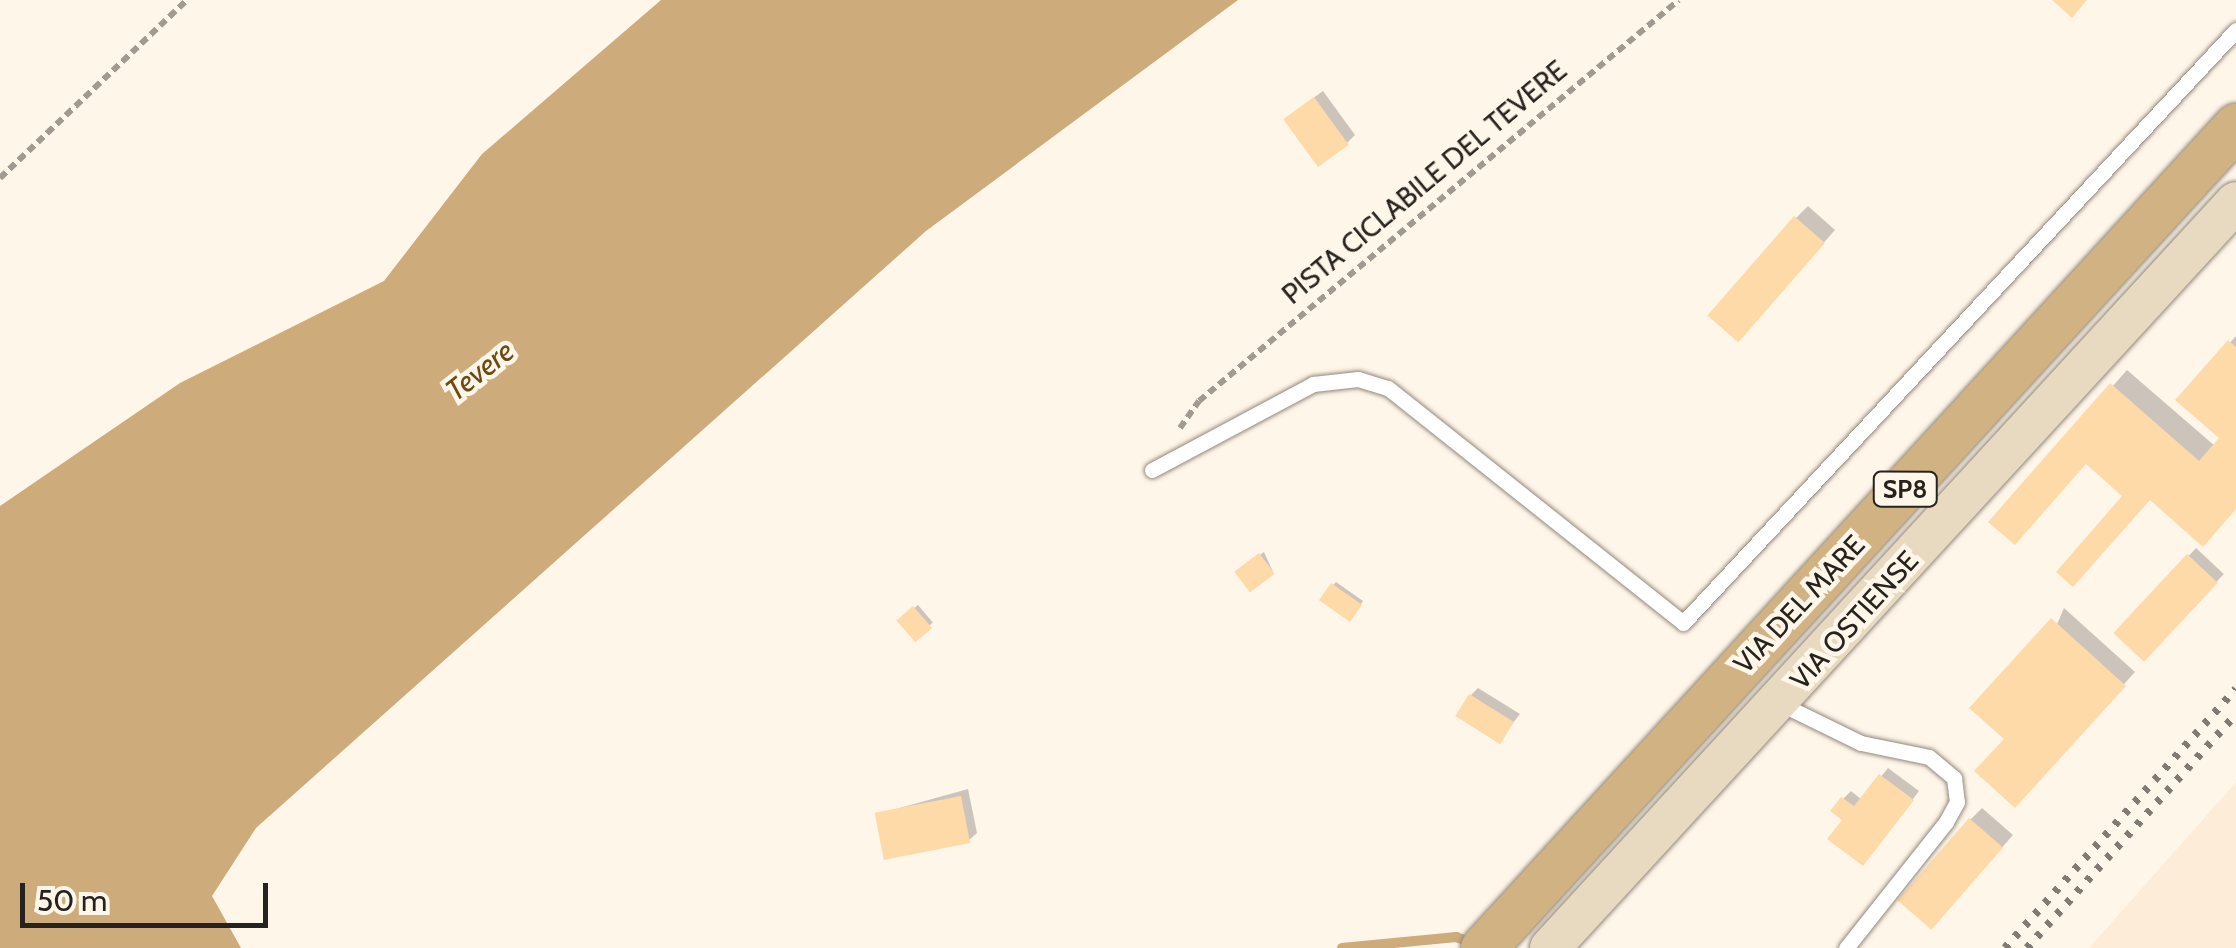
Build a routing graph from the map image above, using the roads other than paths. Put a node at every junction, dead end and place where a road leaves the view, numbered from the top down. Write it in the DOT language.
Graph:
graph roads {
  1 [pos="2236,30"];
  2 [pos="2236,126"];
  3 [pos="2236,202"];
  4 [pos="1152,470"];
  5 [pos="1778,703"];
  6 [pos="1482,948"];
  7 [pos="1550,948"];
  8 [pos="1846,948"];
  1 -- 4 [label="lane"];
  2 -- 6 [label="main road, VIA DEL MARE / SP8"];
  3 -- 5 [label="main road, VIA OSTIENSE"];
  5 -- 7 [label="main road, VIA OSTIENSE"];
  5 -- 8 [label="lane"];
}
